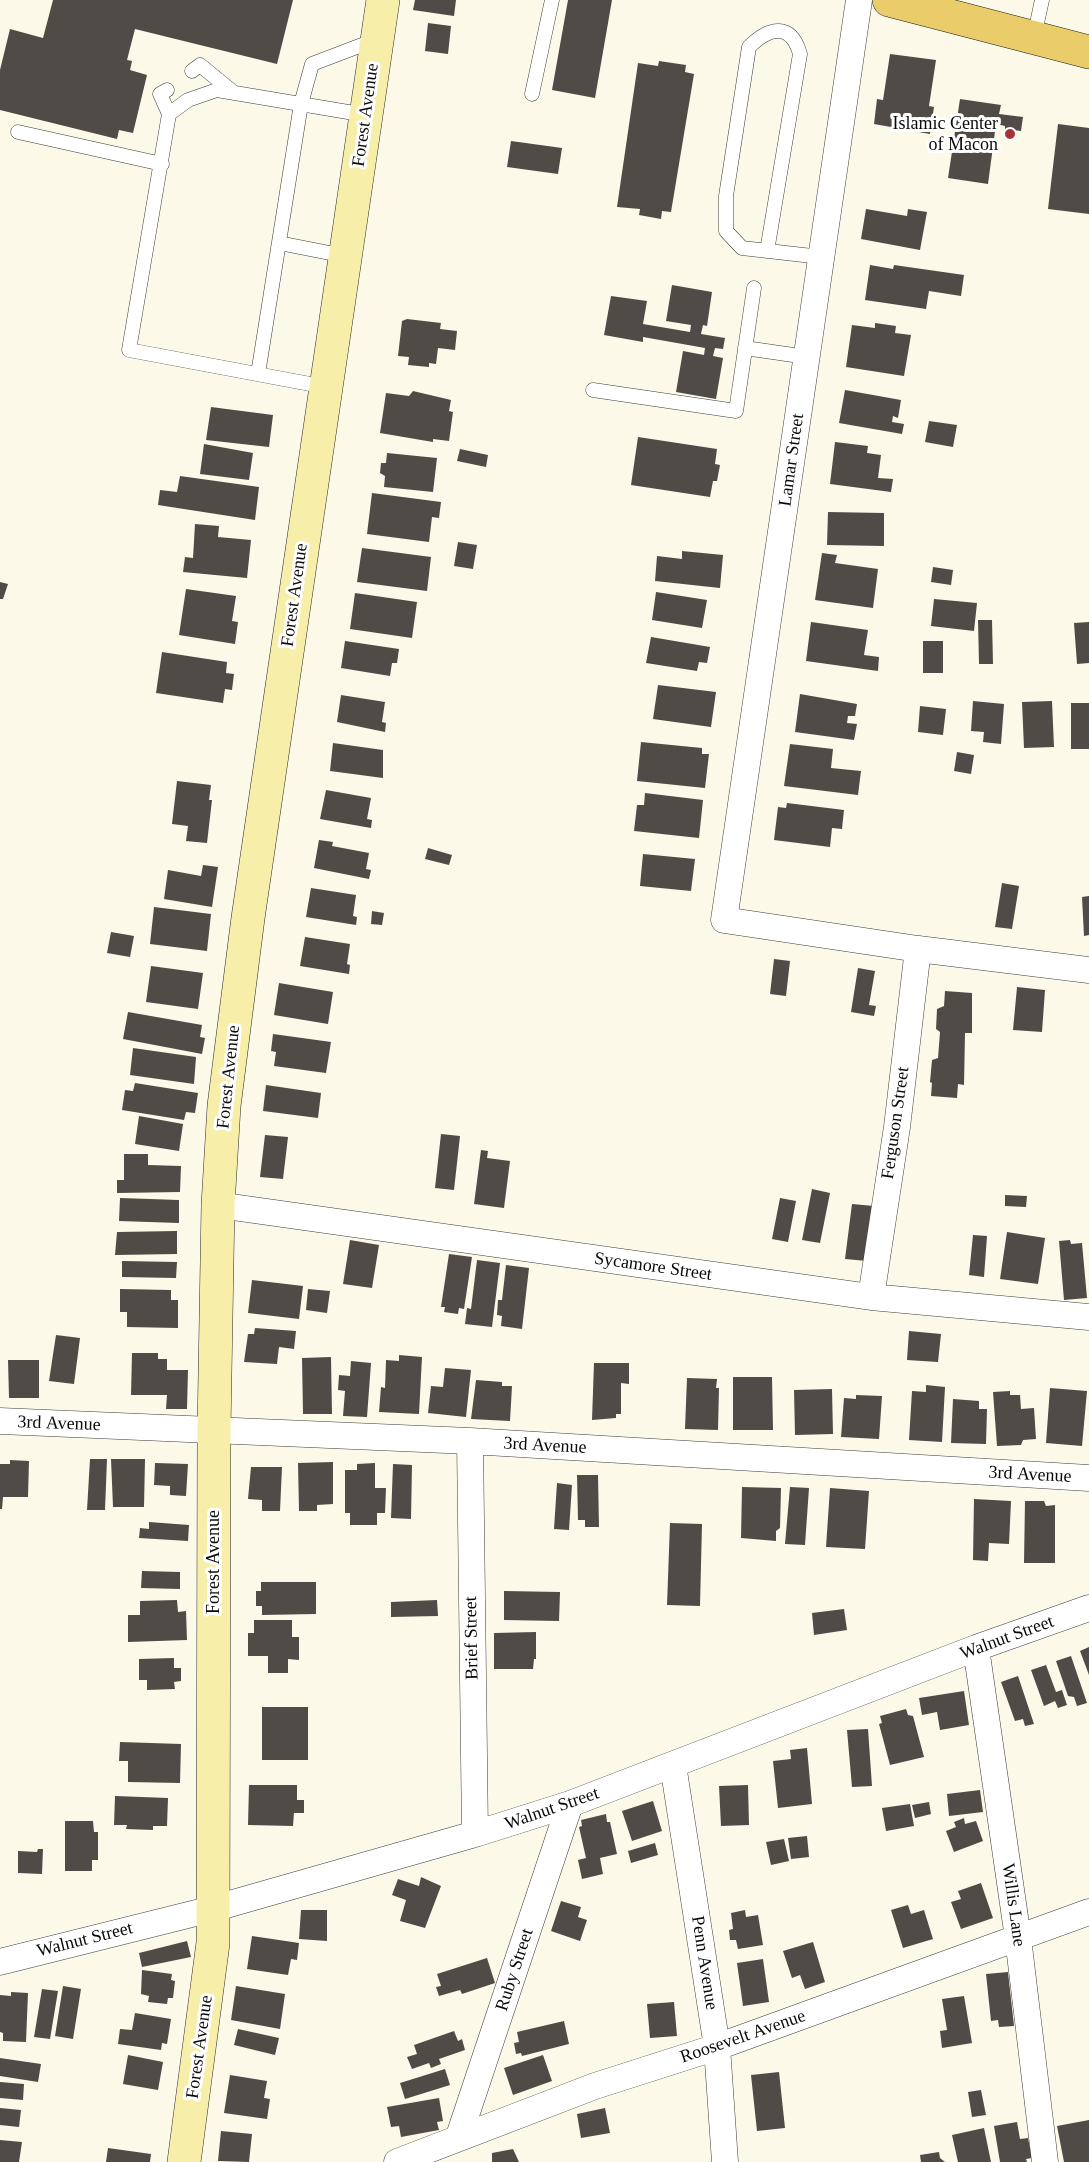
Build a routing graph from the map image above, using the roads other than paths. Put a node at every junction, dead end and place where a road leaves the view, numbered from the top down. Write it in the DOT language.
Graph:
graph roads {
  1 [pos="383,0"];
  2 [pos="552,0"];
  3 [pos="859,0"];
  4 [pos="889,0"];
  5 [pos="1042,0"];
  6 [pos="1034,37"];
  7 [pos="377,39"];
  8 [pos="1089,52"];
  9 [pos="192,70"];
  10 [pos="167,90"];
  11 [pos="235,93"];
  12 [pos="532,94"];
  13 [pos="301,104"];
  14 [pos="169,114"];
  15 [pos="366,115"];
  16 [pos="18,132"];
  17 [pos="162,164"];
  18 [pos="279,243"];
  19 [pos="768,251"];
  20 [pos="345,256"];
  21 [pos="821,257"];
  22 [pos="754,288"];
  23 [pos="745,348"];
  24 [pos="807,357"];
  25 [pos="258,374"];
  26 [pos="326,387"];
  27 [pos="593,390"];
  28 [pos="918,949"];
  29 [pos="1089,970"];
  30 [pos="218,1205"];
  31 [pos="871,1297"];
  32 [pos="1089,1317"];
  33 [pos="0,1421"];
  34 [pos="214,1430"];
  35 [pos="470,1441"];
  36 [pos="1089,1478"];
  37 [pos="1089,1608"];
  38 [pos="976,1648"];
  39 [pos="673,1765"];
  40 [pos="570,1804"];
  41 [pos="475,1834"];
  42 [pos="212,1909"];
  43 [pos="1089,1912"];
  44 [pos="1018,1938"];
  45 [pos="0,1962"];
  46 [pos="717,2047"];
  47 [pos="459,2136"];
  48 [pos="184,2162"];
  49 [pos="397,2162"];
  50 [pos="725,2162"];
  51 [pos="1045,2162"];
  1 -- 7 [label="street, Forest Avenue"];
  2 -- 12 [label="lane"];
  3 -- 21 [label="street, Lamar Street"];
  4 -- 6 [label="main road"];
  5 -- 6 [label="lane"];
  6 -- 8 [label="main road"];
  7 -- 13 [label="lane"];
  7 -- 15 [label="street, Forest Avenue"];
  9 -- 11 [label="lane"];
  10 -- 14 [label="lane"];
  11 -- 13 [label="lane"];
  11 -- 14 [label="lane"];
  13 -- 15 [label="lane"];
  13 -- 18 [label="lane"];
  14 -- 17 [label="lane"];
  15 -- 20 [label="street, Forest Avenue"];
  16 -- 17 [label="lane"];
  17 -- 25 [label="lane"];
  18 -- 20 [label="lane"];
  18 -- 25 [label="lane"];
  19 -- 19 [label="lane"];
  19 -- 21 [label="lane"];
  20 -- 26 [label="street, Forest Avenue"];
  21 -- 24 [label="street, Lamar Street"];
  22 -- 23 [label="lane"];
  23 -- 24 [label="lane"];
  23 -- 27 [label="lane"];
  24 -- 28 [label="street, Lamar Street"];
  25 -- 26 [label="lane"];
  26 -- 30 [label="street, Forest Avenue"];
  28 -- 29 [label="street"];
  28 -- 31 [label="street, Ferguson Street"];
  30 -- 31 [label="street, Sycamore Street"];
  30 -- 34 [label="street, Forest Avenue"];
  31 -- 32 [label="street, Sycamore Street"];
  33 -- 34 [label="street, 3rd Avenue"];
  34 -- 35 [label="street, 3rd Avenue"];
  34 -- 42 [label="street, Forest Avenue"];
  35 -- 36 [label="street, 3rd Avenue"];
  35 -- 41 [label="street, Brief Street"];
  37 -- 38 [label="street, Walnut Street"];
  38 -- 39 [label="street, Walnut Street"];
  38 -- 44 [label="street, Willis Lane"];
  39 -- 40 [label="street, Walnut Street"];
  39 -- 46 [label="street, Penn Avenue"];
  40 -- 41 [label="street, Walnut Street"];
  40 -- 47 [label="street, Ruby Street"];
  41 -- 42 [label="street, Walnut Street"];
  42 -- 45 [label="street, Walnut Street"];
  42 -- 48 [label="street, Forest Avenue"];
  43 -- 44 [label="street, Roosevelt Avenue"];
  44 -- 46 [label="street, Roosevelt Avenue"];
  44 -- 51 [label="street, Willis Lane"];
  46 -- 47 [label="street, Roosevelt Avenue"];
  46 -- 50 [label="street, Penn Avenue"];
  47 -- 49 [label="street, Roosevelt Avenue"];
}
